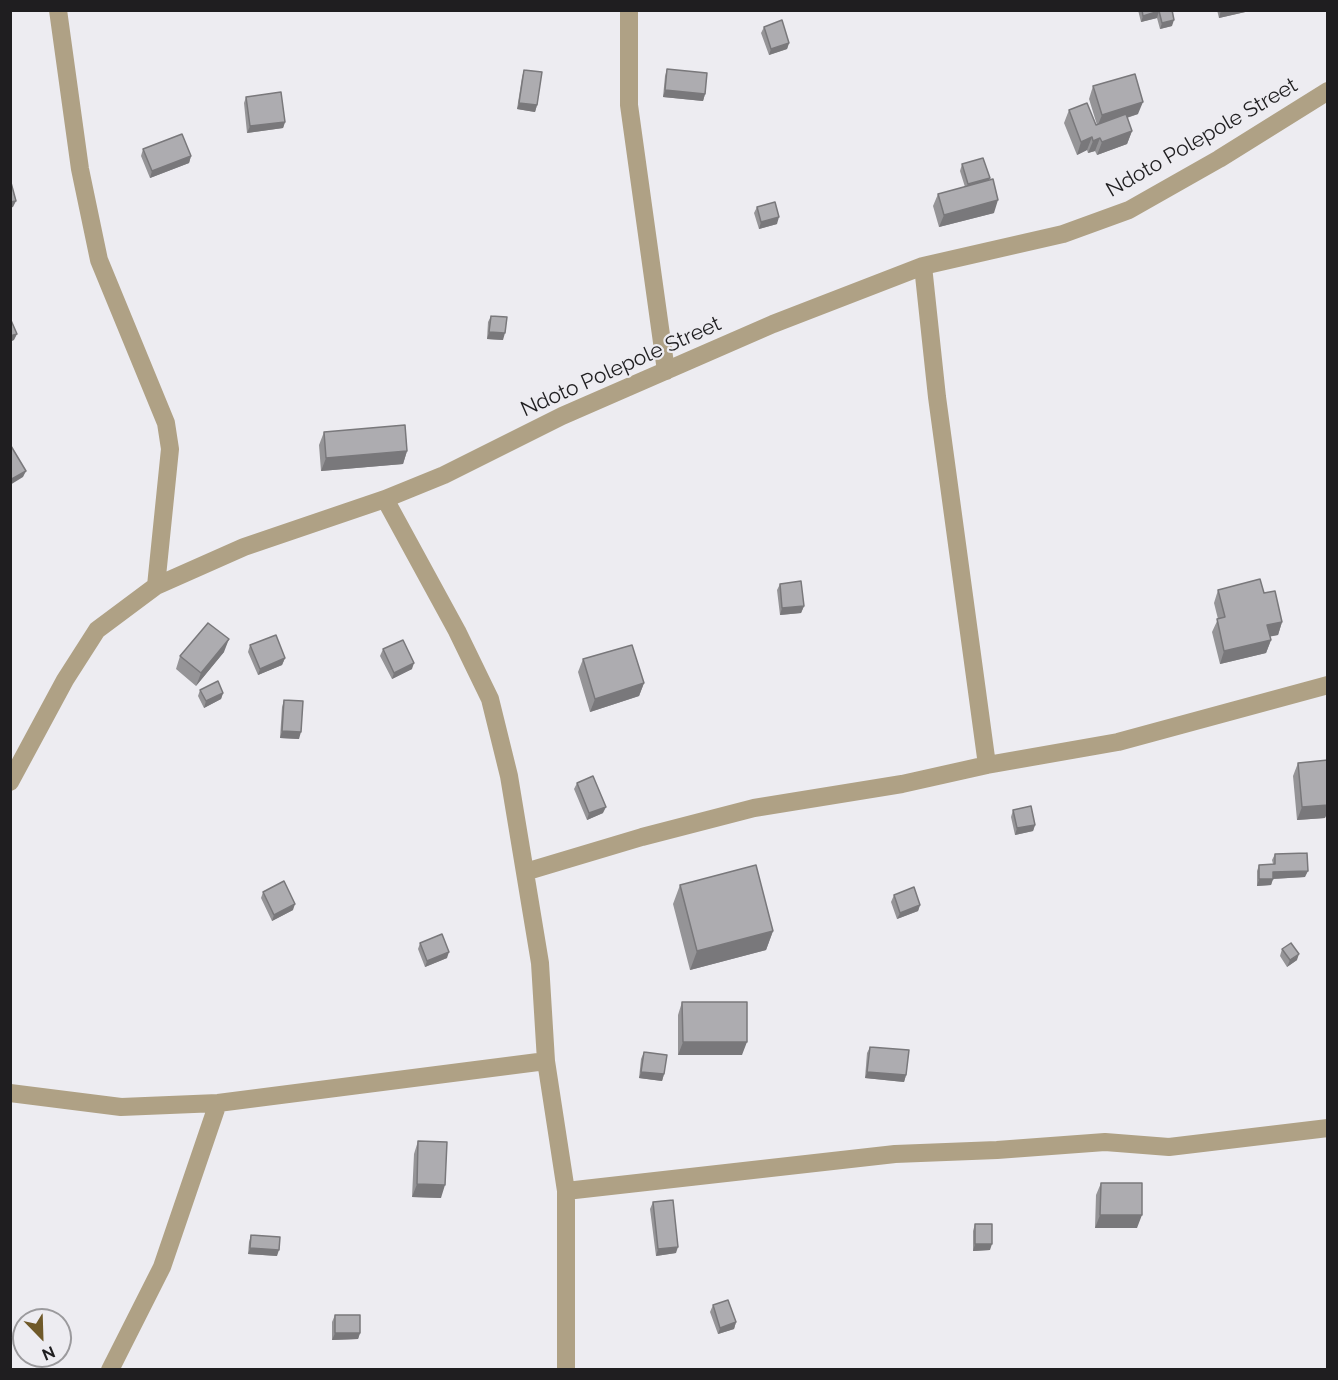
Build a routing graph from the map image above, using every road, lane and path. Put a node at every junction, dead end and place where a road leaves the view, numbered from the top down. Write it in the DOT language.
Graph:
graph roads {
  1 [pos="58,10"];
  2 [pos="629,10"];
  3 [pos="1328,91"];
  4 [pos="923,266"];
  5 [pos="666,371"];
  6 [pos="385,499"];
  7 [pos="156,586"];
  8 [pos="1328,686"];
  9 [pos="987,765"];
  10 [pos="10,782"];
  11 [pos="525,872"];
  12 [pos="546,1060"];
  13 [pos="10,1094"];
  14 [pos="218,1103"];
  15 [pos="1328,1128"];
  16 [pos="566,1191"];
  17 [pos="110,1370"];
  18 [pos="566,1370"];
  1 -- 7 [label="street"];
  2 -- 5 [label="street"];
  3 -- 4 [label="street, Ndoto Polepole Street"];
  4 -- 5 [label="street, Ndoto Polepole Street"];
  4 -- 9 [label="street"];
  5 -- 6 [label="street, Ndoto Polepole Street"];
  6 -- 7 [label="street, Ndoto Polepole Street"];
  6 -- 11 [label="street"];
  7 -- 10 [label="street, Ndoto Polepole Street"];
  8 -- 9 [label="street"];
  9 -- 11 [label="street"];
  11 -- 12 [label="street"];
  12 -- 14 [label="street"];
  12 -- 16 [label="street"];
  13 -- 14 [label="street"];
  14 -- 17 [label="street"];
  15 -- 16 [label="street"];
  16 -- 18 [label="street"];
}
